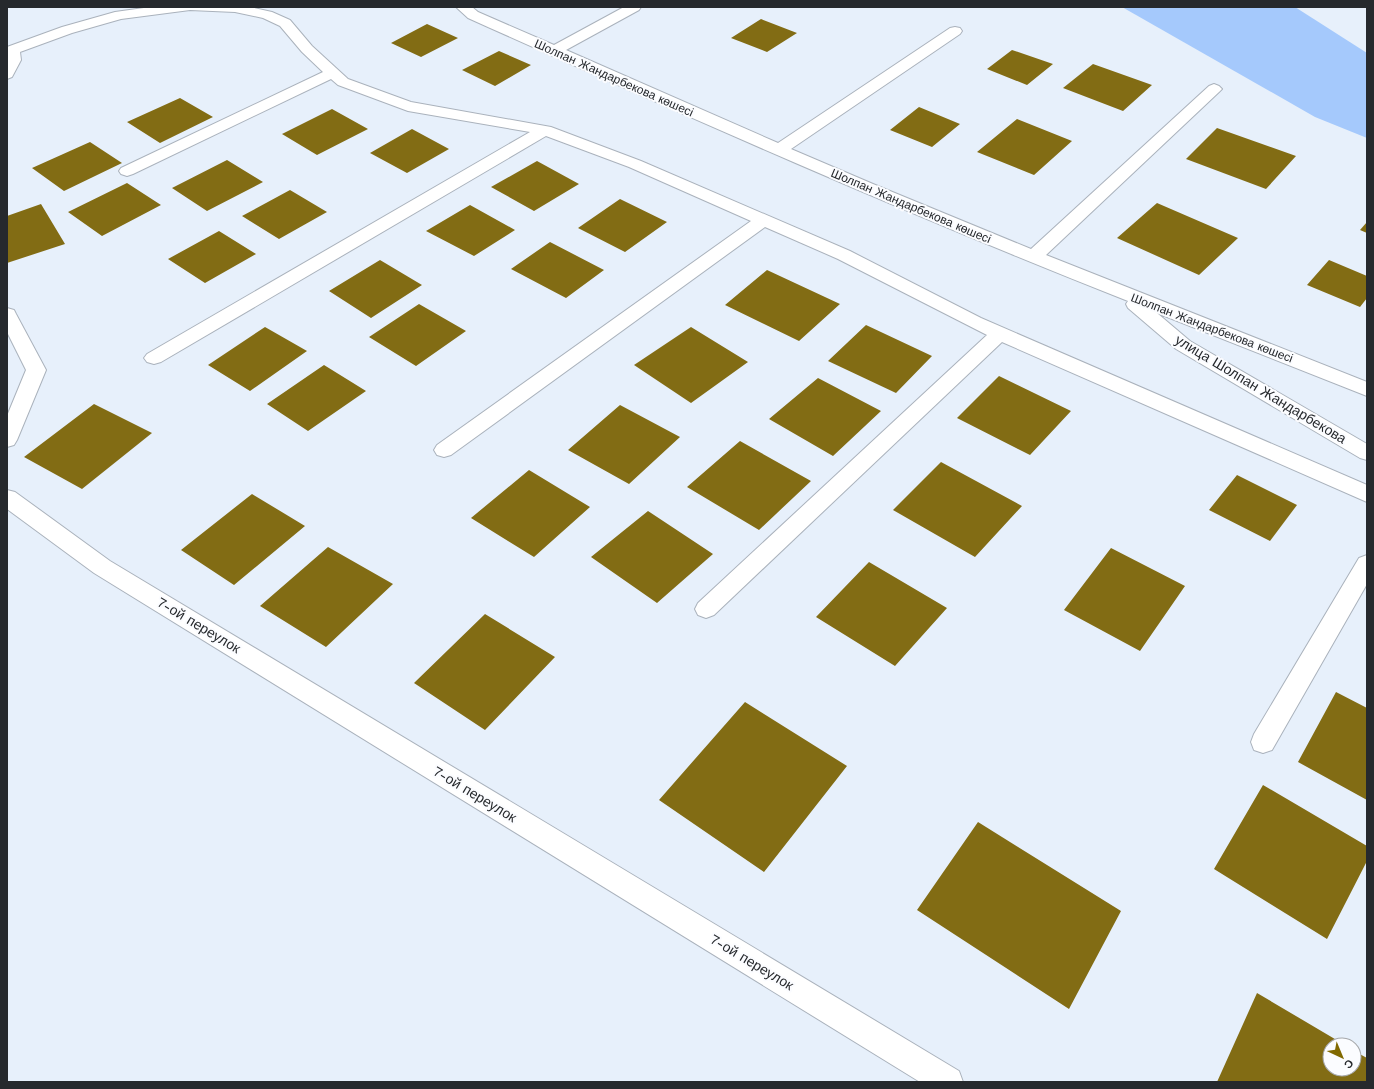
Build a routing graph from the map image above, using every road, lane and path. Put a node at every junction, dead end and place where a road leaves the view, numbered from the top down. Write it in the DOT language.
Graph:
graph roads {
  1 [pos="186,7"];
  2 [pos="194,7"];
  3 [pos="463,7"];
  4 [pos="634,7"];
  5 [pos="955,32"];
  6 [pos="10,49"];
  7 [pos="554,51"];
  8 [pos="332,73"];
  9 [pos="7,74"];
  10 [pos="1214,89"];
  11 [pos="545,130"];
  12 [pos="779,150"];
  13 [pos="127,171"];
  14 [pos="764,220"];
  15 [pos="1034,256"];
  16 [pos="1121,292"];
  17 [pos="7,314"];
  18 [pos="1000,333"];
  19 [pos="154,358"];
  20 [pos="1367,389"];
  21 [pos="7,440"];
  22 [pos="444,450"];
  23 [pos="1367,453"];
  24 [pos="1367,494"];
  25 [pos="7,498"];
  26 [pos="1367,564"];
  27 [pos="706,609"];
  28 [pos="1263,742"];
  29 [pos="948,1082"];
  1 -- 6 [label="street"];
  2 -- 8 [label="street"];
  3 -- 7 [label="street, Шолпан Жандарбекова көшесі"];
  4 -- 7 [label="street"];
  5 -- 12 [label="street"];
  6 -- 9 [label="street"];
  7 -- 12 [label="street, Шолпан Жандарбекова көшесі"];
  8 -- 11 [label="street"];
  8 -- 13 [label="street"];
  10 -- 15 [label="street"];
  11 -- 14 [label="street"];
  11 -- 19 [label="street"];
  12 -- 15 [label="street, Шолпан Жандарбекова көшесі"];
  14 -- 18 [label="street"];
  14 -- 22 [label="street"];
  15 -- 16 [label="street, Шолпан Жандарбекова көшесі"];
  16 -- 20 [label="street, Шолпан Жандарбекова көшесі"];
  16 -- 23 [label="street, улица Шолпан Жандарбекова"];
  17 -- 21 [label="street"];
  18 -- 24 [label="street"];
  18 -- 27 [label="street"];
  25 -- 29 [label="street, 7-ой переулок"];
  26 -- 28 [label="street"];
}
